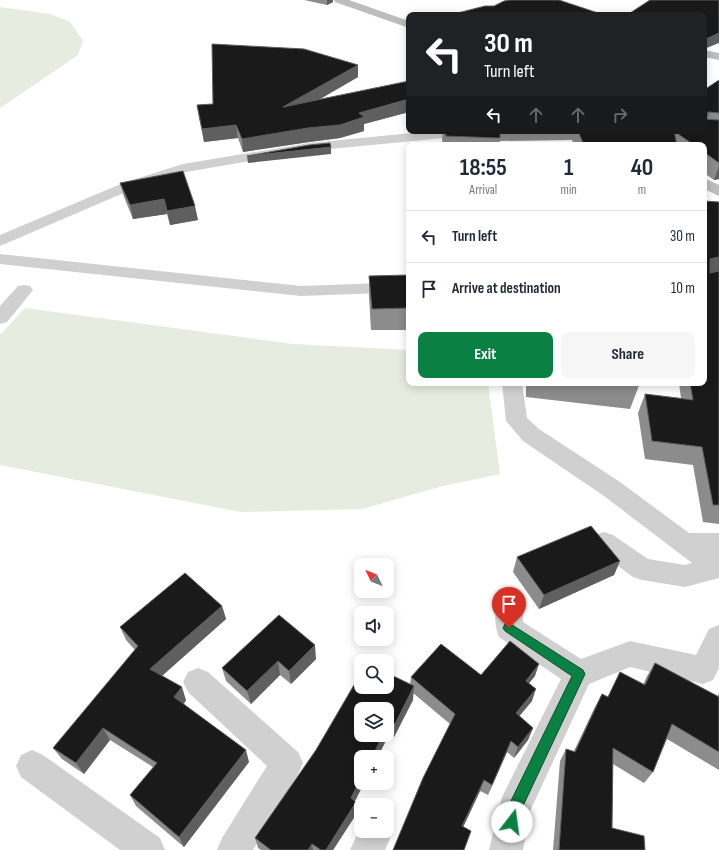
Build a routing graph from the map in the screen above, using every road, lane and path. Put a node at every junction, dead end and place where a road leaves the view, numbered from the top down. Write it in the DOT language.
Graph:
graph roads {
  1 [pos="339,0"];
  2 [pos="406,24"];
  3 [pos="707,54"];
  4 [pos="719,57"];
  5 [pos="445,134"];
  6 [pos="707,184"];
  7 [pos="719,191"];
  8 [pos="0,241"];
  9 [pos="0,259"];
  10 [pos="406,287"];
  11 [pos="24,290"];
  12 [pos="0,318"];
  13 [pos="512,386"];
  14 [pos="604,542"];
  15 [pos="719,559"];
  16 [pos="509,610"];
  17 [pos="719,638"];
  18 [pos="579,674"];
  19 [pos="198,682"];
  20 [pos="32,766"];
  21 [pos="373,838"];
  22 [pos="148,850"];
  23 [pos="234,850"];
  24 [pos="367,850"];
  25 [pos="506,850"];
  1 -- 2 [label="main road"];
  3 -- 4 [label="main road"];
  5 -- 8 [label="street"];
  6 -- 7 [label="main road"];
  9 -- 10 [label="street"];
  11 -- 12 [label="street"];
  13 -- 15 [label="street"];
  14 -- 15 [label="street"];
  16 -- 18 [label="street"];
  17 -- 18 [label="street"];
  18 -- 25 [label="street"];
  19 -- 23 [label="street"];
  20 -- 22 [label="street"];
  21 -- 24 [label="street"];
}
